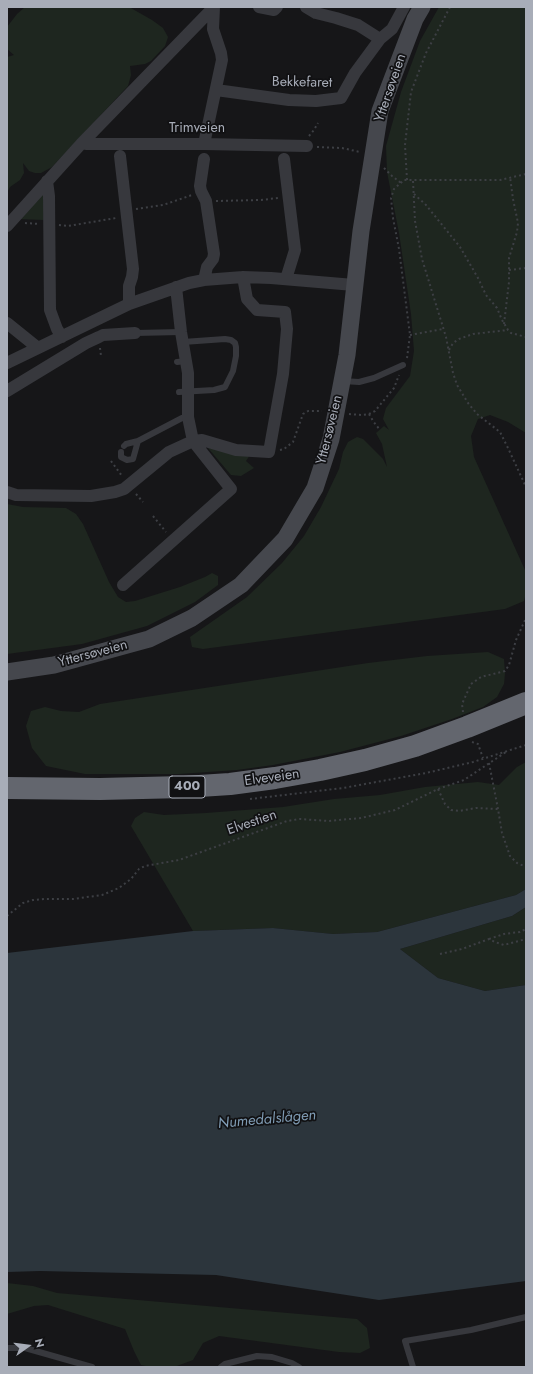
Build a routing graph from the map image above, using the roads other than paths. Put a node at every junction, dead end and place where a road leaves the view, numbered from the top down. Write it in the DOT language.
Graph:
graph roads {
  1 [pos="214,7"];
  2 [pos="259,7"];
  3 [pos="277,7"];
  4 [pos="306,7"];
  5 [pos="404,7"];
  6 [pos="422,7"];
  7 [pos="380,39"];
  8 [pos="216,90"];
  9 [pos="86,144"];
  10 [pos="204,144"];
  11 [pos="307,146"];
  12 [pos="120,156"];
  13 [pos="204,159"];
  14 [pos="284,159"];
  15 [pos="47,181"];
  16 [pos="8,224"];
  17 [pos="243,277"];
  18 [pos="286,279"];
  19 [pos="204,280"];
  20 [pos="354,285"];
  21 [pos="176,287"];
  22 [pos="129,304"];
  23 [pos="7,323"];
  24 [pos="134,333"];
  25 [pos="62,337"];
  26 [pos="182,337"];
  27 [pos="38,348"];
  28 [pos="7,364"];
  29 [pos="403,365"];
  30 [pos="342,381"];
  31 [pos="7,391"];
  32 [pos="183,391"];
  33 [pos="190,413"];
  34 [pos="193,440"];
  35 [pos="138,442"];
  36 [pos="7,492"];
  37 [pos="123,585"];
  38 [pos="7,672"];
  39 [pos="526,703"];
  40 [pos="7,788"];
  41 [pos="526,1317"];
  42 [pos="7,1348"];
  43 [pos="92,1367"];
  44 [pos="221,1367"];
  45 [pos="299,1367"];
  46 [pos="413,1367"];
  1 -- 8 [label="street"];
  1 -- 15 [label="street"];
  2 -- 3 [label="street"];
  4 -- 7 [label="street"];
  5 -- 7 [label="street, Bekkefaret"];
  6 -- 20 [label="main road, Yttersøveien"];
  7 -- 8 [label="street, Bekkefaret"];
  8 -- 10 [label="street"];
  9 -- 10 [label="street, Trimveien"];
  10 -- 11 [label="street, Trimveien"];
  12 -- 22 [label="street"];
  13 -- 19 [label="street"];
  14 -- 18 [label="street"];
  15 -- 16 [label="street"];
  15 -- 25 [label="street"];
  17 -- 18 [label="street"];
  17 -- 19 [label="street"];
  17 -- 34 [label="street"];
  18 -- 20 [label="street"];
  19 -- 21 [label="street"];
  20 -- 30 [label="main road, Yttersøveien"];
  21 -- 22 [label="street"];
  21 -- 26 [label="street"];
  22 -- 25 [label="street"];
  23 -- 27 [label="street"];
  24 -- 26 [label="lane"];
  24 -- 31 [label="street"];
  25 -- 27 [label="street"];
  26 -- 32 [label="street"];
  26 -- 32 [label="lane"];
  27 -- 28 [label="street"];
  29 -- 30 [label="lane"];
  30 -- 38 [label="main road, Yttersøveien"];
  32 -- 33 [label="street"];
  33 -- 34 [label="street"];
  33 -- 35 [label="lane"];
  34 -- 36 [label="street"];
  34 -- 37 [label="street"];
  35 -- 35 [label="lane"];
  39 -- 40 [label="highway, Elveveien / 400"];
  41 -- 46 [label="lane"];
  42 -- 43 [label="lane"];
  44 -- 45 [label="lane"];
}
